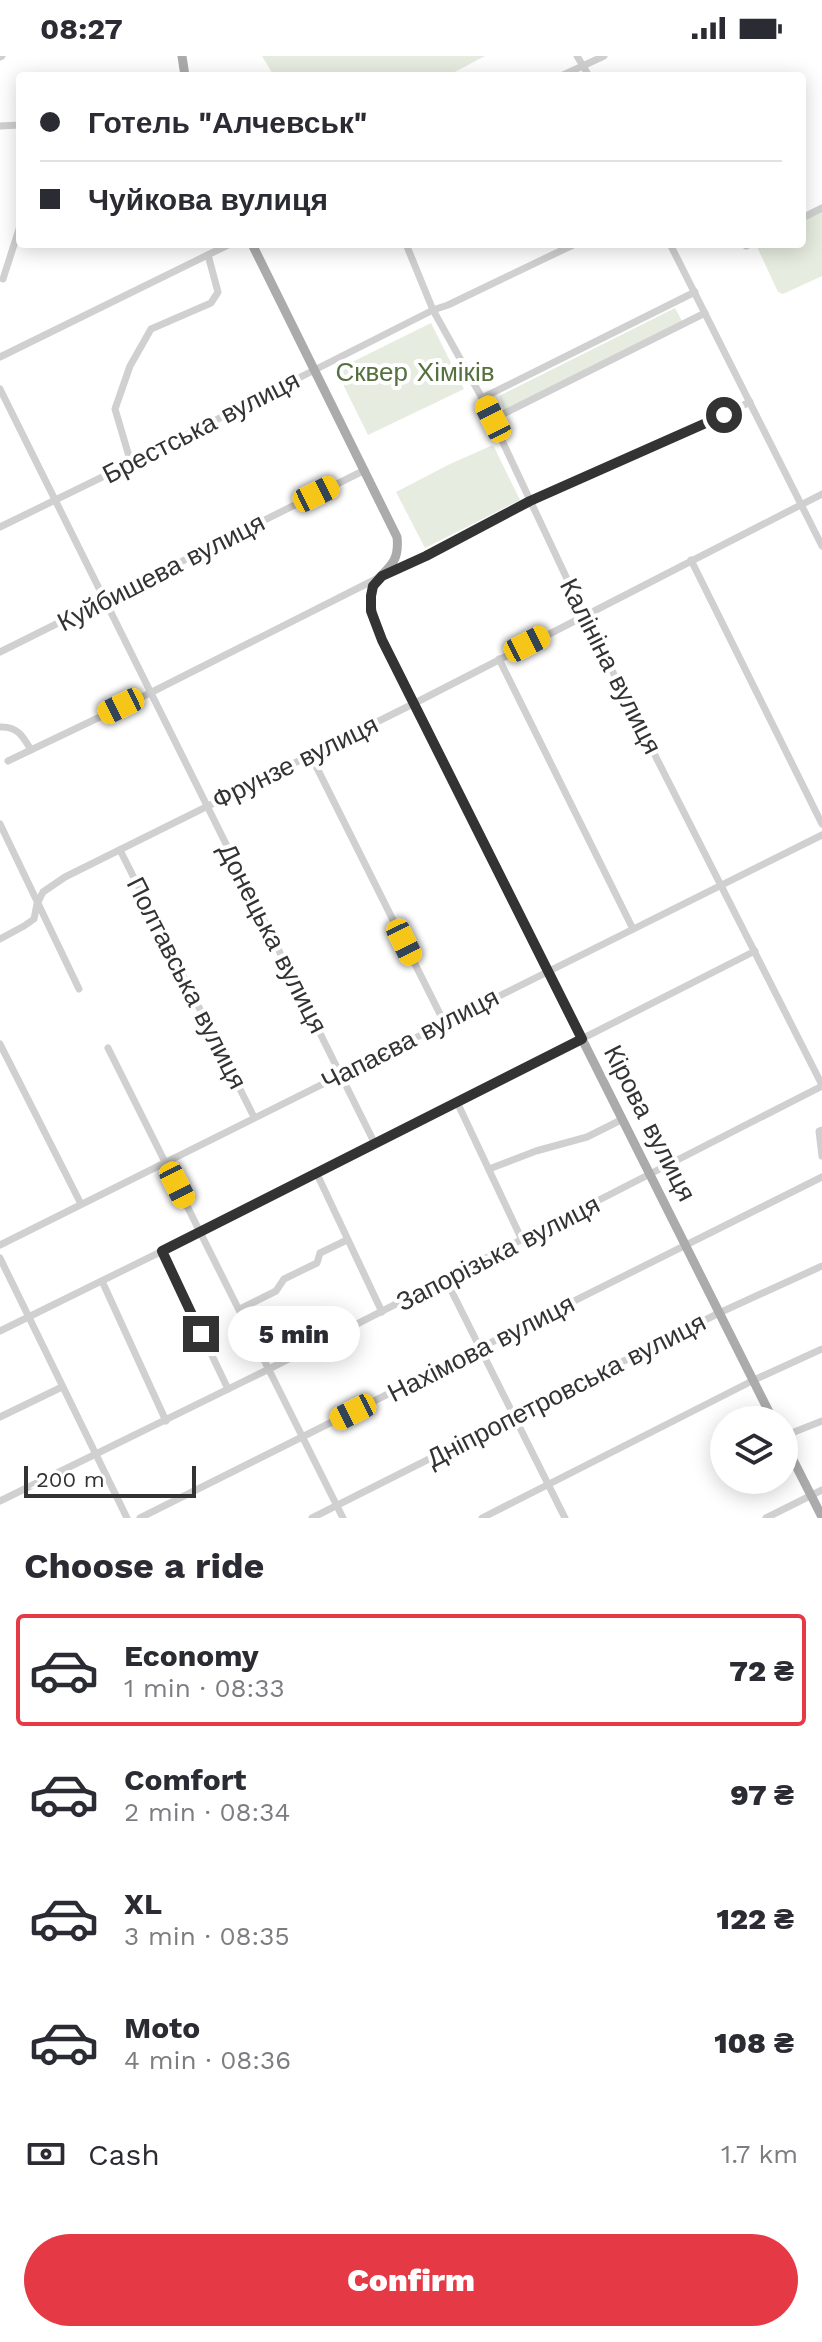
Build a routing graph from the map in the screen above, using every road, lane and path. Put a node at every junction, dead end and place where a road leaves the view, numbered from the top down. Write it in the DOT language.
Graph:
graph roads {
  1 [pos="577,56"];
  2 [pos="604,56"];
  3 [pos="584,65"];
  4 [pos="569,72"];
  5 [pos="587,72"];
  6 [pos="16,238"];
  7 [pos="222,248"];
  8 [pos="254,248"];
  9 [pos="408,248"];
  10 [pos="567,248"];
  11 [pos="672,248"];
  12 [pos="208,255"];
  13 [pos="3,279"];
  14 [pos="695,292"];
  15 [pos="433,310"];
  16 [pos="705,313"];
  17 [pos="0,357"];
  18 [pos="315,369"];
  19 [pos="0,389"];
  20 [pos="482,398"];
  21 [pos="750,402"];
  22 [pos="493,419"];
  23 [pos="131,463"];
  24 [pos="365,470"];
  25 [pos="822,494"];
  26 [pos="55,500"];
  27 [pos="530,501"];
  28 [pos="801,504"];
  29 [pos="0,527"];
  30 [pos="822,546"];
  31 [pos="691,560"];
  32 [pos="382,576"];
  33 [pos="105,598"];
  34 [pos="584,615"];
  35 [pos="0,652"];
  36 [pos="499,659"];
  37 [pos="150,693"];
  38 [pos="415,703"];
  39 [pos="0,727"];
  40 [pos="31,750"];
  41 [pos="310,754"];
  42 [pos="8,761"];
  43 [pos="206,805"];
  44 [pos="0,824"];
  45 [pos="822,824"];
  46 [pos="822,835"];
  47 [pos="120,850"];
  48 [pos="721,884"];
  49 [pos="37,904"];
  50 [pos="633,929"];
  51 [pos="0,939"];
  52 [pos="755,951"];
  53 [pos="548,971"];
  54 [pos="79,989"];
  55 [pos="444,1022"];
  56 [pos="582,1039"];
  57 [pos="0,1044"];
  58 [pos="108,1048"];
  59 [pos="341,1074"];
  60 [pos="822,1085"];
  61 [pos="457,1102"];
  62 [pos="254,1117"];
  63 [pos="623,1119"];
  64 [pos="822,1130"];
  65 [pos="375,1144"];
  66 [pos="822,1156"];
  67 [pos="165,1161"];
  68 [pos="489,1169"];
  69 [pos="317,1174"];
  70 [pos="651,1174"];
  71 [pos="822,1177"];
  72 [pos="81,1204"];
  73 [pos="201,1232"];
  74 [pos="347,1240"];
  75 [pos="522,1240"];
  76 [pos="0,1245"];
  77 [pos="687,1245"];
  78 [pos="162,1251"];
  79 [pos="0,1258"];
  80 [pos="822,1266"];
  81 [pos="445,1278"];
  82 [pos="102,1281"];
  83 [pos="240,1309"];
  84 [pos="382,1312"];
  85 [pos="719,1313"];
  86 [pos="28,1317"];
  87 [pos="0,1331"];
  88 [pos="478,1348"];
  89 [pos="822,1349"];
  90 [pos="269,1369"];
  91 [pos="754,1380"];
  92 [pos="62,1387"];
  93 [pos="228,1389"];
  94 [pos="766,1406"];
  95 [pos="514,1416"];
  96 [pos="0,1417"];
  97 [pos="166,1421"];
  98 [pos="822,1421"];
  99 [pos="798,1432"];
  100 [pos="302,1438"];
  101 [pos="95,1455"];
  102 [pos="798,1468"];
  103 [pos="547,1484"];
  104 [pos="822,1490"];
  105 [pos="811,1495"];
  106 [pos="0,1501"];
  107 [pos="337,1505"];
  108 [pos="822,1517"];
  109 [pos="127,1518"];
  110 [pos="140,1518"];
  111 [pos="312,1518"];
  112 [pos="343,1518"];
  113 [pos="482,1518"];
  114 [pos="565,1518"];
  115 [pos="766,1518"];
  1 -- 3 [label="street"];
  2 -- 3 [label="street"];
  3 -- 4 [label="street"];
  3 -- 5 [label="street"];
  6 -- 13 [label="street"];
  7 -- 12 [label="street"];
  8 -- 18 [label="main road, Кірова вулиця"];
  9 -- 15 [label="street, Калініна вулиця"];
  10 -- 15 [label="street, Брестська вулиця"];
  11 -- 14 [label="street"];
  12 -- 17 [label="street"];
  12 -- 23 [label="street"];
  14 -- 16 [label="street"];
  14 -- 20 [label="street"];
  15 -- 18 [label="street, Брестська вулиця"];
  15 -- 20 [label="street, Калініна вулиця"];
  16 -- 21 [label="street"];
  16 -- 22 [label="street"];
  18 -- 23 [label="street, Брестська вулиця"];
  18 -- 24 [label="main road, Кірова вулиця"];
  19 -- 26 [label="street, Донецька вулиця"];
  20 -- 22 [label="street, Калініна вулиця"];
  21 -- 27 [label="street"];
  21 -- 28 [label="street"];
  22 -- 27 [label="street, Калініна вулиця"];
  23 -- 26 [label="street, Брестська вулиця"];
  24 -- 32 [label="main road, Кірова вулиця"];
  24 -- 33 [label="street, Куйбишева вулиця"];
  25 -- 28 [label="street, Фрунзе вулиця"];
  26 -- 29 [label="street, Брестська вулиця"];
  26 -- 33 [label="street, Донецька вулиця"];
  27 -- 32 [label="street"];
  27 -- 34 [label="street, Калініна вулиця"];
  28 -- 30 [label="street"];
  28 -- 31 [label="street, Фрунзе вулиця"];
  31 -- 34 [label="street, Фрунзе вулиця"];
  31 -- 45 [label="street"];
  32 -- 37 [label="street"];
  32 -- 38 [label="main road, Кірова вулиця"];
  33 -- 35 [label="street, Куйбишева вулиця"];
  33 -- 37 [label="street, Донецька вулиця"];
  34 -- 36 [label="street, Фрунзе вулиця"];
  34 -- 48 [label="street, Калініна вулиця"];
  36 -- 38 [label="street, Фрунзе вулиця"];
  36 -- 50 [label="street"];
  37 -- 40 [label="street"];
  37 -- 43 [label="street, Донецька вулиця"];
  38 -- 41 [label="street, Фрунзе вулиця"];
  38 -- 53 [label="main road, Кірова вулиця"];
  39 -- 40 [label="street"];
  40 -- 42 [label="street"];
  41 -- 43 [label="street, Фрунзе вулиця"];
  41 -- 55 [label="street"];
  43 -- 47 [label="street, Фрунзе вулиця"];
  43 -- 59 [label="street, Донецька вулиця"];
  44 -- 49 [label="street"];
  46 -- 48 [label="street, Чапаєва вулиця"];
  47 -- 49 [label="street, Фрунзе вулиця"];
  47 -- 62 [label="street, Полтавська вулиця"];
  48 -- 50 [label="street, Чапаєва вулиця"];
  48 -- 52 [label="street, Калініна вулиця"];
  49 -- 51 [label="street, Фрунзе вулиця"];
  49 -- 54 [label="street"];
  50 -- 53 [label="street, Чапаєва вулиця"];
  52 -- 56 [label="street"];
  52 -- 60 [label="street, Калініна вулиця"];
  53 -- 55 [label="street, Чапаєва вулиця"];
  53 -- 56 [label="main road, Кірова вулиця"];
  55 -- 59 [label="street, Чапаєва вулиця"];
  56 -- 61 [label="street"];
  56 -- 63 [label="main road, Кірова вулиця"];
  57 -- 72 [label="street"];
  58 -- 67 [label="street"];
  59 -- 62 [label="street, Чапаєва вулиця"];
  59 -- 65 [label="street, Донецька вулиця"];
  60 -- 70 [label="street, Запорізька вулиця"];
  61 -- 65 [label="street"];
  61 -- 68 [label="street"];
  62 -- 67 [label="street, Чапаєва вулиця"];
  63 -- 68 [label="street"];
  63 -- 70 [label="main road, Кірова вулиця"];
  64 -- 66 [label="street"];
  65 -- 69 [label="street"];
  67 -- 72 [label="street, Чапаєва вулиця"];
  67 -- 73 [label="street"];
  68 -- 75 [label="street"];
  69 -- 73 [label="street"];
  69 -- 74 [label="street"];
  70 -- 75 [label="street, Запорізька вулиця"];
  70 -- 77 [label="main road, Кірова вулиця"];
  71 -- 77 [label="street, Нахімова вулиця"];
  72 -- 76 [label="street, Чапаєва вулиця"];
  73 -- 78 [label="street"];
  73 -- 83 [label="street"];
  74 -- 83 [label="street"];
  74 -- 84 [label="street"];
  75 -- 81 [label="street, Запорізька вулиця"];
  77 -- 85 [label="main road, Кірова вулиця"];
  77 -- 88 [label="street, Нахімова вулиця"];
  78 -- 82 [label="street"];
  78 -- 93 [label="street"];
  79 -- 86 [label="street"];
  80 -- 85 [label="street, Дніпропетровська вулиця"];
  81 -- 84 [label="street, Запорізька вулиця"];
  81 -- 88 [label="street"];
  82 -- 86 [label="street"];
  82 -- 97 [label="street"];
  83 -- 90 [label="street"];
  84 -- 90 [label="street, Запорізька вулиця"];
  85 -- 91 [label="main road, Кірова вулиця"];
  85 -- 95 [label="street, Дніпропетровська вулиця"];
  86 -- 87 [label="street"];
  86 -- 92 [label="street"];
  88 -- 95 [label="street"];
  88 -- 100 [label="street, Нахімова вулиця"];
  89 -- 91 [label="street"];
  90 -- 93 [label="street, Запорізька вулиця"];
  90 -- 100 [label="street"];
  91 -- 94 [label="main road, Кірова вулиця"];
  91 -- 103 [label="street"];
  92 -- 96 [label="street"];
  92 -- 101 [label="street"];
  93 -- 97 [label="street, Запорізька вулиця"];
  95 -- 103 [label="street"];
  95 -- 107 [label="street, Дніпропетровська вулиця"];
  97 -- 101 [label="street, Запорізька вулиця"];
  98 -- 99 [label="street"];
  100 -- 107 [label="street"];
  100 -- 110 [label="street, Нахімова вулиця"];
  101 -- 106 [label="street, Запорізька вулиця"];
  101 -- 109 [label="street"];
  102 -- 105 [label="main road"];
  103 -- 113 [label="street"];
  103 -- 114 [label="street"];
  104 -- 105 [label="street"];
  105 -- 108 [label="main road"];
  105 -- 115 [label="street"];
  107 -- 111 [label="street, Дніпропетровська вулиця"];
  107 -- 112 [label="street"];
}
